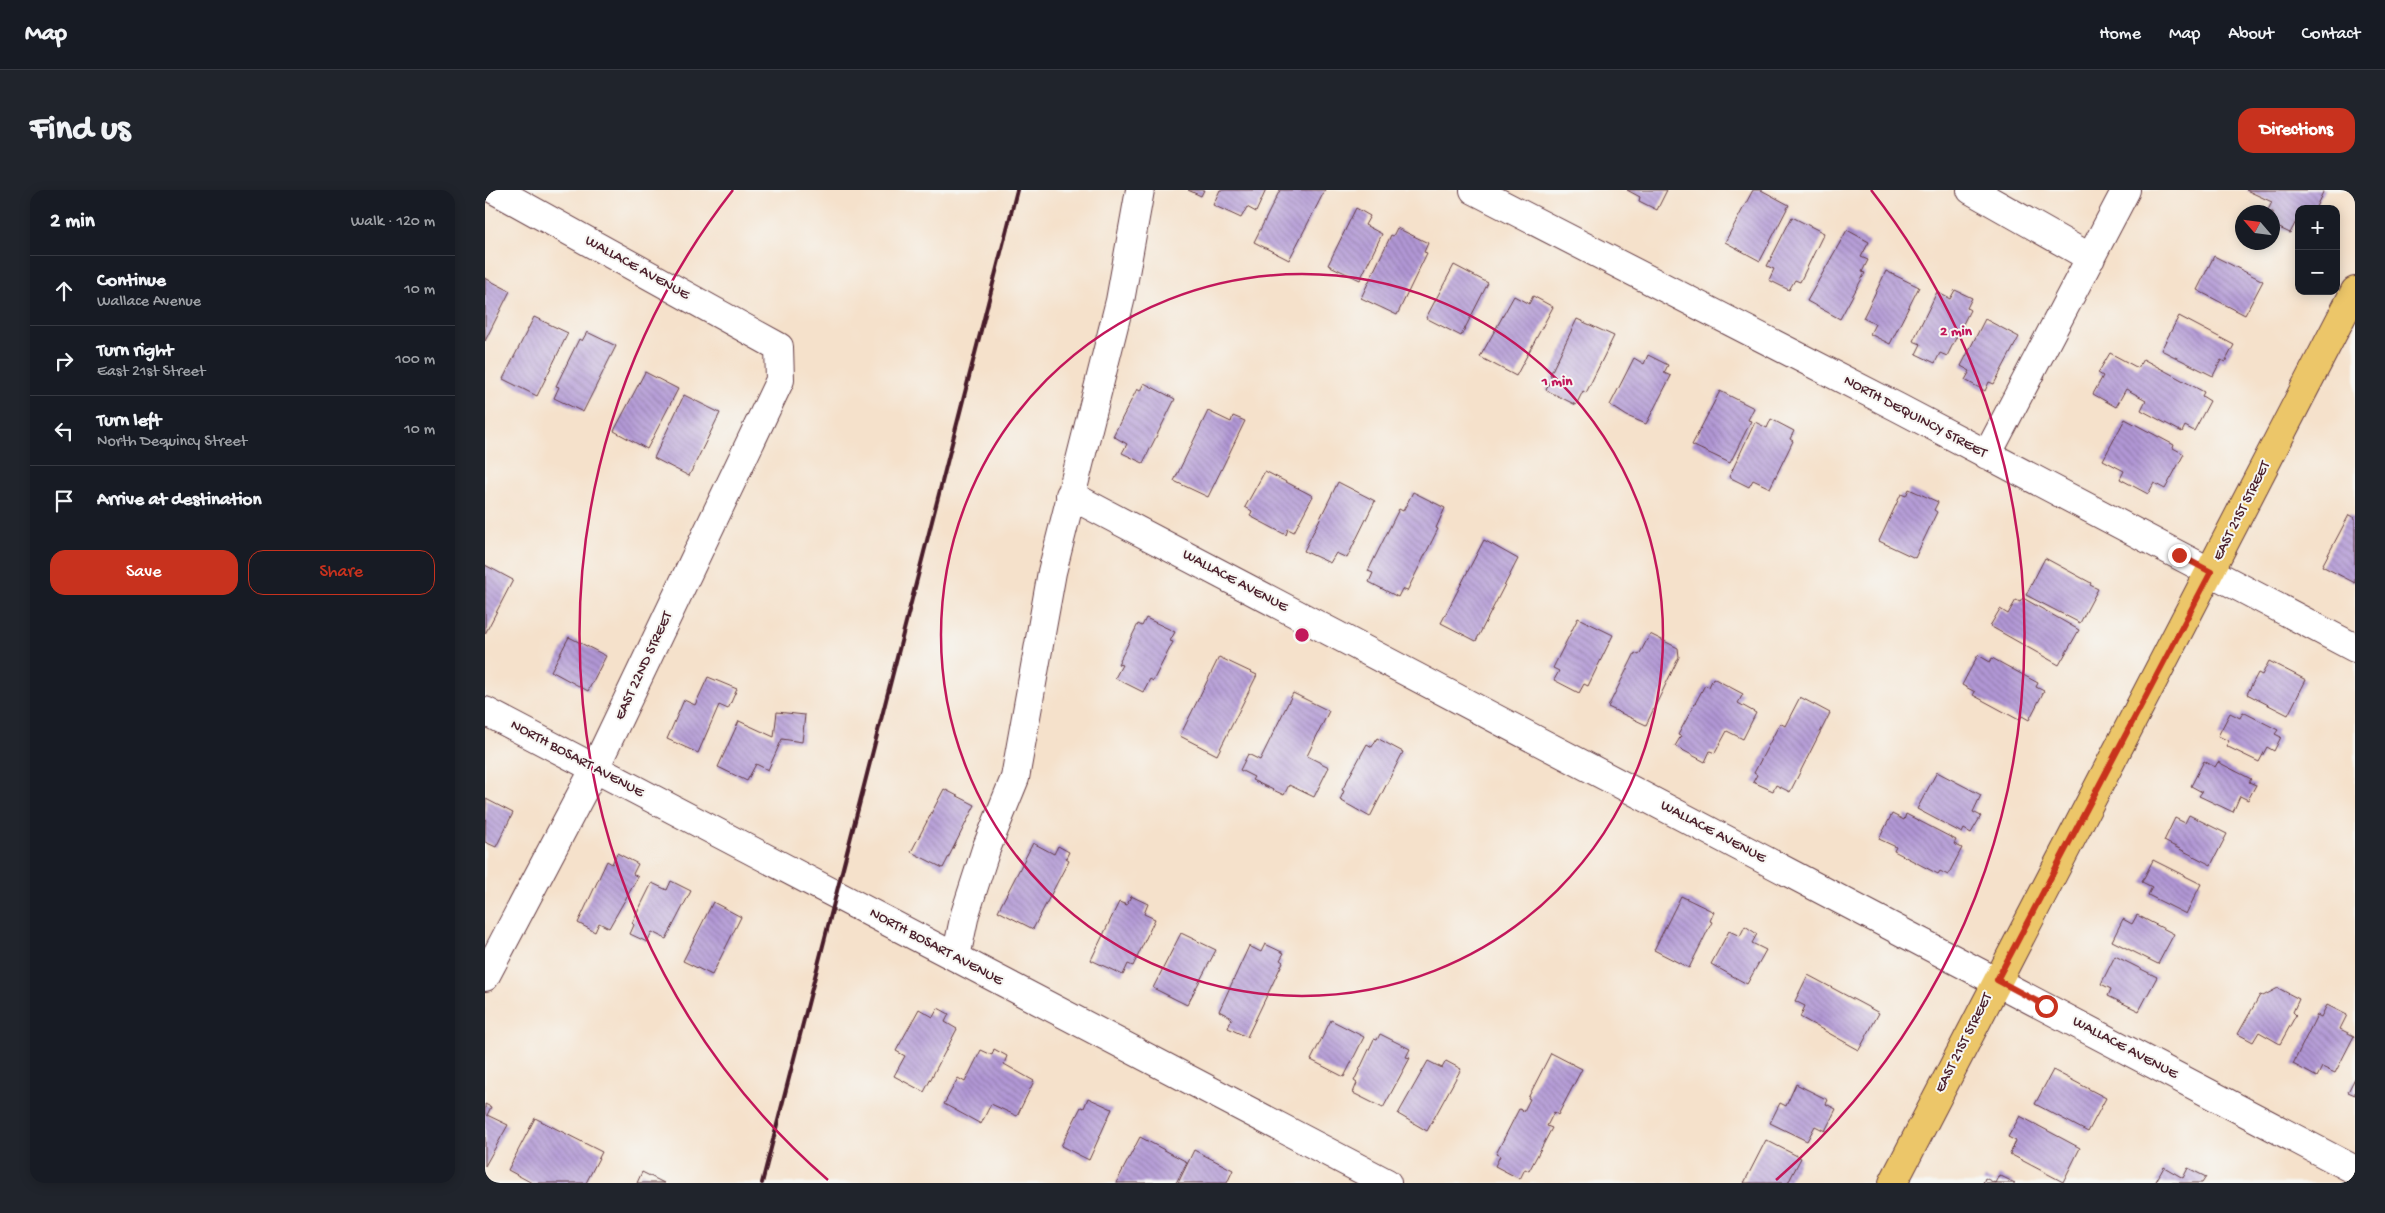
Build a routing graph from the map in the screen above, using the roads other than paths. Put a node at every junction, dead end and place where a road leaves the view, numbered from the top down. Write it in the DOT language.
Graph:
graph roads {
  1 [pos="495,190"];
  2 [pos="1140,190"];
  3 [pos="1474,190"];
  4 [pos="1971,190"];
  5 [pos="2126,190"];
  6 [pos="2091,258"];
  7 [pos="2355,291"];
  8 [pos="779,347"];
  9 [pos="1987,455"];
  10 [pos="1071,495"];
  11 [pos="2211,572"];
  12 [pos="2355,648"];
  13 [pos="485,711"];
  14 [pos="595,768"];
  15 [pos="955,957"];
  16 [pos="485,977"];
  17 [pos="1997,980"];
  18 [pos="2355,1170"];
  19 [pos="1387,1183"];
  20 [pos="1893,1183"];
  1 -- 8 [label="street, WALLACE AVENUE"];
  2 -- 10 [label="street"];
  3 -- 9 [label="street, NORTH DEQUINCY STREET"];
  4 -- 6 [label="street"];
  5 -- 6 [label="street"];
  6 -- 9 [label="street"];
  7 -- 11 [label="main road, EAST 21ST STREET"];
  8 -- 14 [label="street, EAST 22ND STREET"];
  9 -- 11 [label="street, NORTH DEQUINCY STREET"];
  10 -- 15 [label="street"];
  10 -- 17 [label="street, WALLACE AVENUE"];
  11 -- 12 [label="street, NORTH DEQUINCY STREET"];
  11 -- 17 [label="main road, EAST 21ST STREET"];
  13 -- 14 [label="street, NORTH BOSART AVENUE"];
  14 -- 15 [label="street, NORTH BOSART AVENUE"];
  14 -- 16 [label="street, EAST 22ND STREET"];
  15 -- 19 [label="street, NORTH BOSART AVENUE"];
  17 -- 18 [label="street, WALLACE AVENUE"];
  17 -- 20 [label="main road, EAST 21ST STREET"];
}
